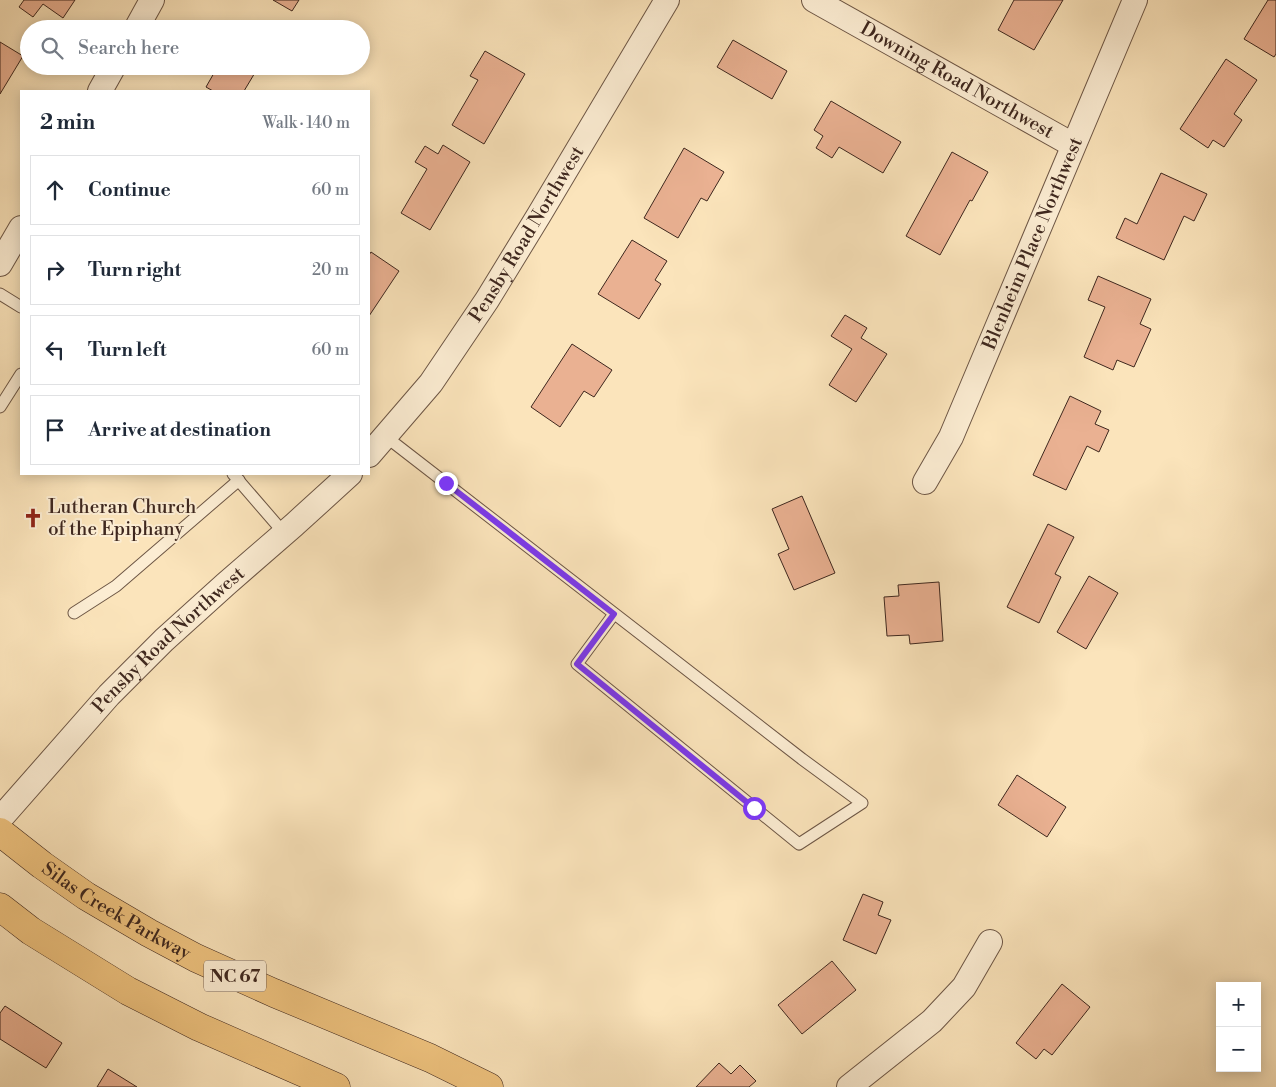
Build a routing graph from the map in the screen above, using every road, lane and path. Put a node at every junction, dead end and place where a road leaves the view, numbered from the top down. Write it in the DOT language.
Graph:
graph roads {
  1 [pos="152,0"];
  2 [pos="667,0"];
  3 [pos="814,0"];
  4 [pos="1135,0"];
  5 [pos="141,20"];
  6 [pos="109,75"];
  7 [pos="101,90"];
  8 [pos="1073,145"];
  9 [pos="20,230"];
  10 [pos="0,264"];
  11 [pos="0,294"];
  12 [pos="20,306"];
  13 [pos="20,376"];
  14 [pos="0,407"];
  15 [pos="385,436"];
  16 [pos="370,454"];
  17 [pos="349,475"];
  18 [pos="236,477"];
  19 [pos="925,482"];
  20 [pos="284,533"];
  21 [pos="74,613"];
  22 [pos="614,614"];
  23 [pos="0,819"];
  24 [pos="0,832"];
  25 [pos="0,907"];
  26 [pos="990,942"];
  27 [pos="336,1087"];
  28 [pos="489,1087"];
  29 [pos="848,1087"];
  1 -- 5 [label="street"];
  2 -- 15 [label="street, Pensby Road Northwest"];
  3 -- 8 [label="street, Downing Road Northwest"];
  4 -- 8 [label="street, Blenheim Place Northwest"];
  6 -- 7 [label="street"];
  8 -- 19 [label="street, Blenheim Place Northwest"];
  9 -- 10 [label="street"];
  11 -- 12 [label="lane"];
  13 -- 14 [label="lane"];
  15 -- 16 [label="street, Pensby Road Northwest"];
  15 -- 22 [label="lane"];
  17 -- 20 [label="street, Pensby Road Northwest"];
  18 -- 20 [label="lane"];
  18 -- 21 [label="lane"];
  20 -- 23 [label="street, Pensby Road Northwest"];
  22 -- 22 [label="lane"];
  24 -- 28 [label="main road, Silas Creek Parkway / NC 67"];
  25 -- 27 [label="main road"];
  26 -- 29 [label="street"];
}
